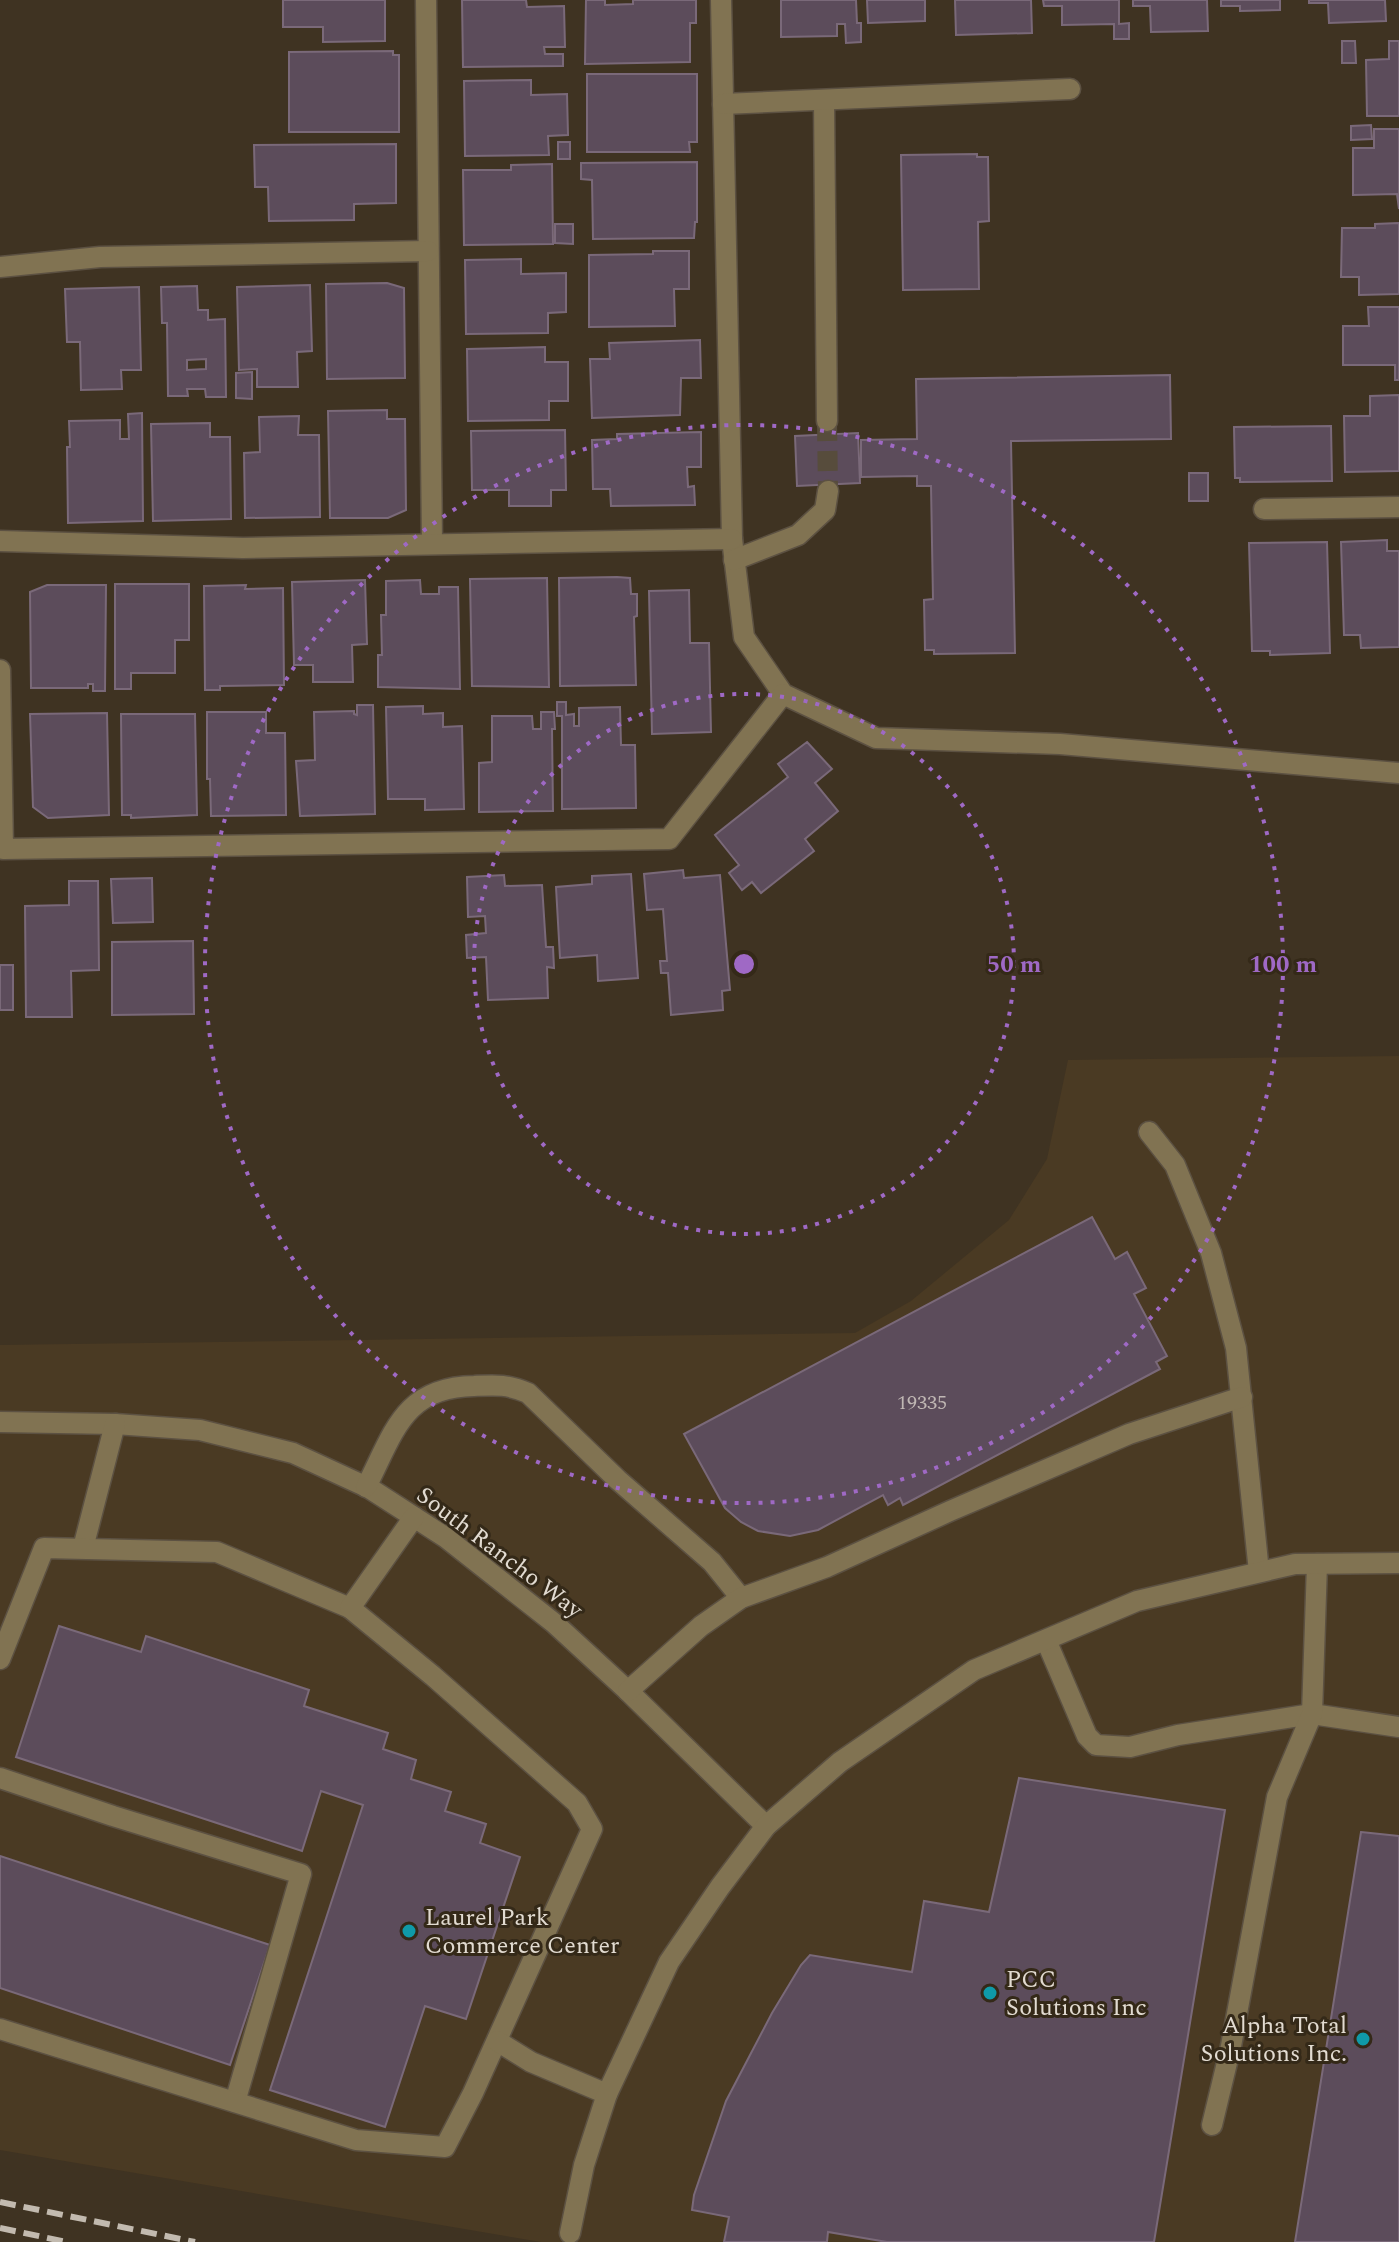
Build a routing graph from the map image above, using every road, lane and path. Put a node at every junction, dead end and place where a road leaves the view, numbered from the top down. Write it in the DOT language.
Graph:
graph roads {
  1 [pos="426,0"];
  2 [pos="721,0"];
  3 [pos="1070,89"];
  4 [pos="824,102"];
  5 [pos="723,104"];
  6 [pos="428,251"];
  7 [pos="0,267"];
  8 [pos="827,421"];
  9 [pos="828,491"];
  10 [pos="1399,507"];
  11 [pos="1264,509"];
  12 [pos="0,541"];
  13 [pos="432,543"];
  14 [pos="733,550"];
  15 [pos="0,670"];
  16 [pos="783,694"];
  17 [pos="1399,773"];
  18 [pos="1149,1132"];
  19 [pos="1242,1397"];
  20 [pos="0,1422"];
  21 [pos="115,1424"];
  22 [pos="366,1487"];
  23 [pos="414,1517"];
  24 [pos="83,1548"];
  25 [pos="1399,1563"];
  26 [pos="1317,1564"];
  27 [pos="1259,1572"];
  28 [pos="741,1598"];
  29 [pos="350,1608"];
  30 [pos="1046,1640"];
  31 [pos="0,1659"];
  32 [pos="628,1691"];
  33 [pos="1312,1714"];
  34 [pos="1399,1727"];
  35 [pos="0,1778"];
  36 [pos="766,1826"];
  37 [pos="0,2029"];
  38 [pos="497,2041"];
  39 [pos="607,2094"];
  40 [pos="235,2102"];
  41 [pos="1212,2125"];
  42 [pos="570,2233"];
  1 -- 6 [label="street"];
  2 -- 5 [label="street"];
  3 -- 4 [label="street"];
  4 -- 5 [label="street"];
  4 -- 8 [label="street"];
  5 -- 14 [label="street"];
  6 -- 7 [label="street"];
  6 -- 13 [label="street"];
  9 -- 14 [label="street"];
  10 -- 11 [label="street"];
  12 -- 13 [label="street"];
  13 -- 14 [label="street"];
  14 -- 16 [label="street"];
  15 -- 16 [label="street"];
  16 -- 17 [label="street"];
  18 -- 19 [label="street"];
  19 -- 27 [label="street"];
  19 -- 28 [label="street"];
  20 -- 21 [label="street, South Rancho Way"];
  21 -- 22 [label="street, South Rancho Way"];
  21 -- 24 [label="street"];
  22 -- 23 [label="street, South Rancho Way"];
  22 -- 28 [label="street"];
  23 -- 29 [label="street"];
  23 -- 32 [label="street, South Rancho Way"];
  24 -- 29 [label="street"];
  24 -- 31 [label="street"];
  25 -- 26 [label="street"];
  26 -- 27 [label="street"];
  26 -- 33 [label="street"];
  27 -- 30 [label="street"];
  28 -- 32 [label="street"];
  29 -- 38 [label="street"];
  30 -- 33 [label="street"];
  30 -- 36 [label="street"];
  32 -- 36 [label="street, South Rancho Way"];
  33 -- 34 [label="street"];
  33 -- 41 [label="street"];
  35 -- 40 [label="street"];
  36 -- 39 [label="street"];
  37 -- 40 [label="street"];
  38 -- 39 [label="street"];
  38 -- 40 [label="street"];
  39 -- 42 [label="street"];
}
